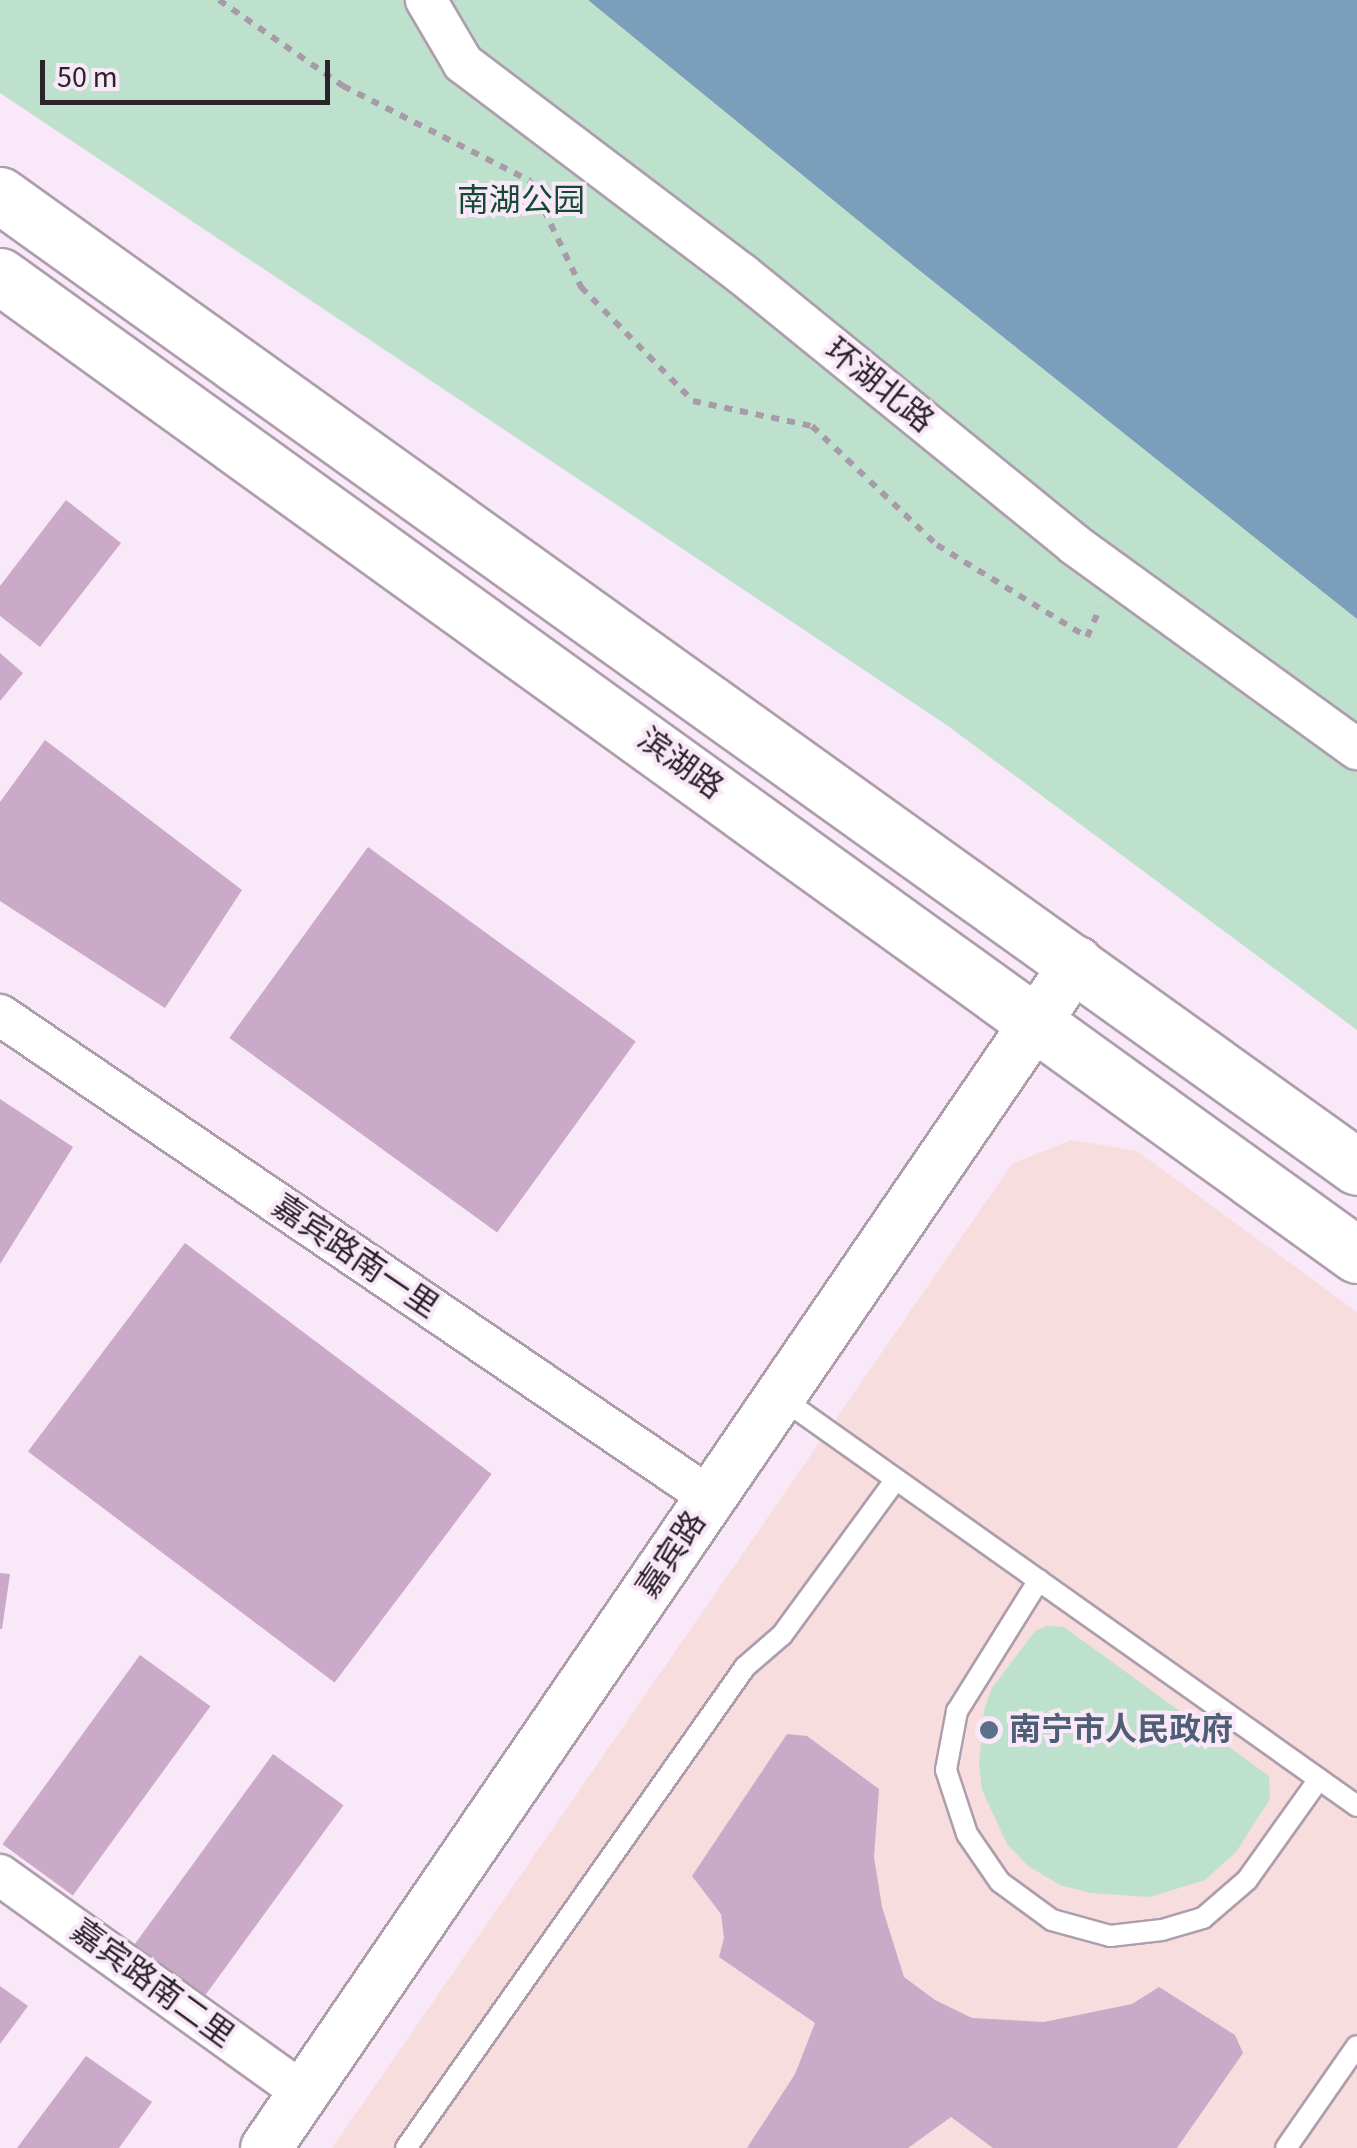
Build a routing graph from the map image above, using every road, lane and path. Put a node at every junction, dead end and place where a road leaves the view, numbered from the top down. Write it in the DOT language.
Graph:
graph roads {
  1 [pos="219,0"];
  2 [pos="426,0"];
  3 [pos="0,194"];
  4 [pos="0,276"];
  5 [pos="1116,575"];
  6 [pos="1357,749"];
  7 [pos="1077,962"];
  8 [pos="0,1015"];
  9 [pos="1036,1020"];
  10 [pos="1357,1167"];
  11 [pos="1357,1255"];
  12 [pos="780,1396"];
  13 [pos="896,1479"];
  14 [pos="711,1498"];
  15 [pos="1039,1580"];
  16 [pos="1320,1779"];
  17 [pos="1357,1806"];
  18 [pos="0,1875"];
  19 [pos="1357,2046"];
  20 [pos="303,2094"];
  21 [pos="266,2148"];
  22 [pos="406,2148"];
  23 [pos="1286,2148"];
  1 -- 5 [label="path"];
  2 -- 5 [label="street, 环湖北路"];
  3 -- 7 [label="main road"];
  4 -- 9 [label="main road, 滨湖路"];
  5 -- 6 [label="street, 环湖北路"];
  7 -- 9 [label="street, 嘉宾路"];
  7 -- 10 [label="main road"];
  8 -- 14 [label="street, 嘉宾路南一里"];
  9 -- 11 [label="main road, 滨湖路"];
  9 -- 12 [label="street, 嘉宾路"];
  12 -- 13 [label="lane"];
  12 -- 14 [label="street, 嘉宾路"];
  13 -- 15 [label="lane"];
  13 -- 22 [label="lane"];
  14 -- 20 [label="street, 嘉宾路"];
  15 -- 16 [label="lane"];
  15 -- 16 [label="lane"];
  16 -- 17 [label="lane"];
  18 -- 20 [label="street, 嘉宾路南二里"];
  19 -- 23 [label="lane"];
  20 -- 21 [label="street, 嘉宾路"];
}
